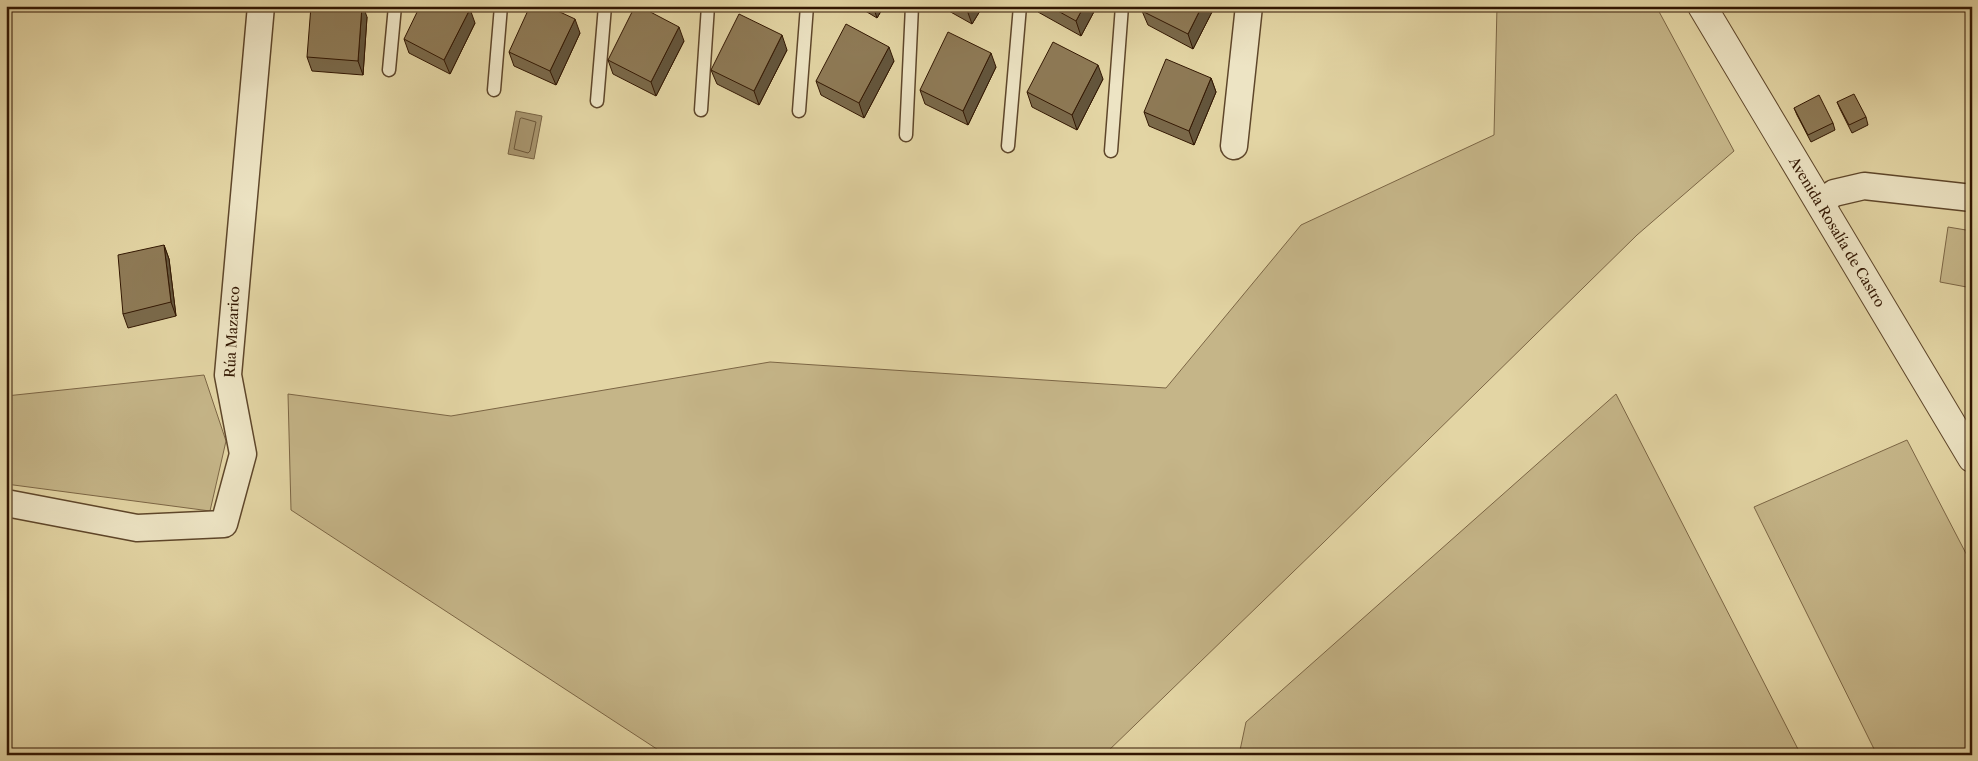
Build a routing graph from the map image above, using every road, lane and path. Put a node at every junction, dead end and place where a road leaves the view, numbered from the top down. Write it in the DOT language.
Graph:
graph roads {
  1 [pos="261,6"];
  2 [pos="395,6"];
  3 [pos="501,6"];
  4 [pos="604,6"];
  5 [pos="708,6"];
  6 [pos="807,6"];
  7 [pos="912,6"];
  8 [pos="1020,6"];
  9 [pos="1122,6"];
  10 [pos="1249,6"];
  11 [pos="1702,6"];
  12 [pos="389,70"];
  13 [pos="494,90"];
  14 [pos="597,101"];
  15 [pos="700,110"];
  16 [pos="799,111"];
  17 [pos="906,135"];
  18 [pos="1008,146"];
  19 [pos="1234,146"];
  20 [pos="1111,150"];
  21 [pos="1972,198"];
  22 [pos="1820,203"];
  23 [pos="1972,458"];
  24 [pos="6,503"];
  1 -- 24 [label="street, Rúa Mazarico"];
  2 -- 12 [label="lane"];
  3 -- 13 [label="lane"];
  4 -- 14 [label="lane"];
  5 -- 15 [label="lane"];
  6 -- 16 [label="lane"];
  7 -- 17 [label="lane"];
  8 -- 18 [label="lane"];
  9 -- 20 [label="lane"];
  10 -- 19 [label="street"];
  11 -- 22 [label="street, Avenida Rosalía de Castro"];
  21 -- 22 [label="street"];
  22 -- 23 [label="street, Avenida Rosalía de Castro"];
}
